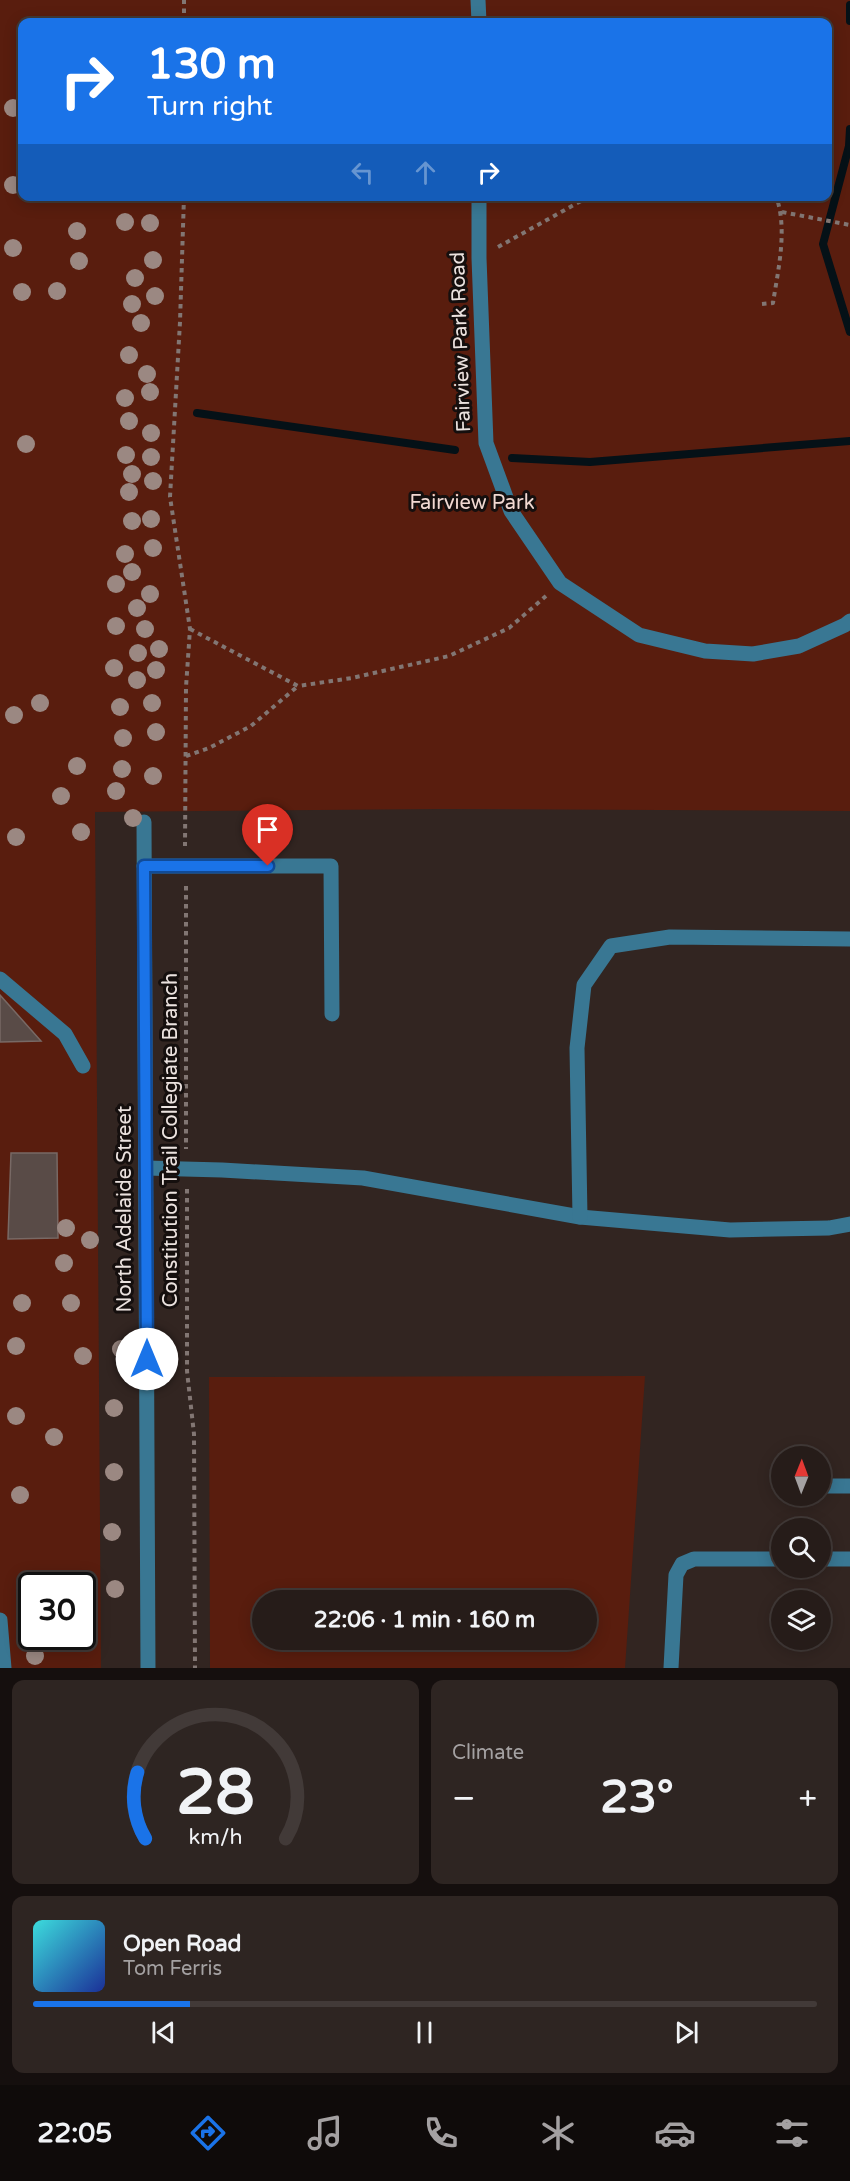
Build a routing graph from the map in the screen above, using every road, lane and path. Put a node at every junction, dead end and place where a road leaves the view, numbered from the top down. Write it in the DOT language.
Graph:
graph roads {
  1 [pos="184,0"];
  2 [pos="478,0"];
  3 [pos="184,18"];
  4 [pos="478,18"];
  5 [pos="184,201"];
  6 [pos="479,201"];
  7 [pos="581,201"];
  8 [pos="778,201"];
  9 [pos="782,212"];
  10 [pos="850,225"];
  11 [pos="479,258"];
  12 [pos="762,304"];
  13 [pos="560,583"];
  14 [pos="850,621"];
  15 [pos="190,629"];
  16 [pos="298,686"];
  17 [pos="186,756"];
  18 [pos="144,822"];
  19 [pos="144,866"];
  20 [pos="185,866"];
  21 [pos="850,939"];
  22 [pos="0,979"];
  23 [pos="332,1014"];
  24 [pos="82,1066"];
  25 [pos="146,1168"];
  26 [pos="186,1169"];
  27 [pos="580,1217"];
  28 [pos="850,1224"];
  29 [pos="831,1486"];
  30 [pos="850,1486"];
  31 [pos="771,1559"];
  32 [pos="831,1559"];
  33 [pos="850,1559"];
  34 [pos="0,1620"];
  35 [pos="4,1668"];
  36 [pos="148,1668"];
  37 [pos="195,1668"];
  38 [pos="671,1668"];
  1 -- 3 [label="path"];
  2 -- 4 [label="street"];
  5 -- 15 [label="path, Constitution Trail Collegiate Branch"];
  6 -- 11 [label="street, Fairview Park Road"];
  7 -- 11 [label="path"];
  8 -- 9 [label="path"];
  9 -- 10 [label="path"];
  9 -- 12 [label="path"];
  11 -- 13 [label="street, Fairview Park Road"];
  13 -- 14 [label="street, Fairview Park Road"];
  13 -- 16 [label="path"];
  15 -- 16 [label="path"];
  15 -- 17 [label="path, Constitution Trail Collegiate Branch"];
  16 -- 17 [label="path"];
  17 -- 20 [label="path, Constitution Trail Collegiate Branch"];
  18 -- 19 [label="street, North Adelaide Street"];
  19 -- 20 [label="street"];
  19 -- 25 [label="street, North Adelaide Street"];
  20 -- 23 [label="street"];
  20 -- 26 [label="path, Constitution Trail Collegiate Branch"];
  21 -- 27 [label="street"];
  22 -- 24 [label="street"];
  25 -- 26 [label="street"];
  25 -- 36 [label="street, North Adelaide Street"];
  26 -- 27 [label="street"];
  26 -- 37 [label="path, Constitution Trail Collegiate Branch"];
  27 -- 28 [label="street"];
  29 -- 30 [label="street"];
  31 -- 38 [label="street"];
  32 -- 33 [label="street"];
  34 -- 35 [label="street"];
}
